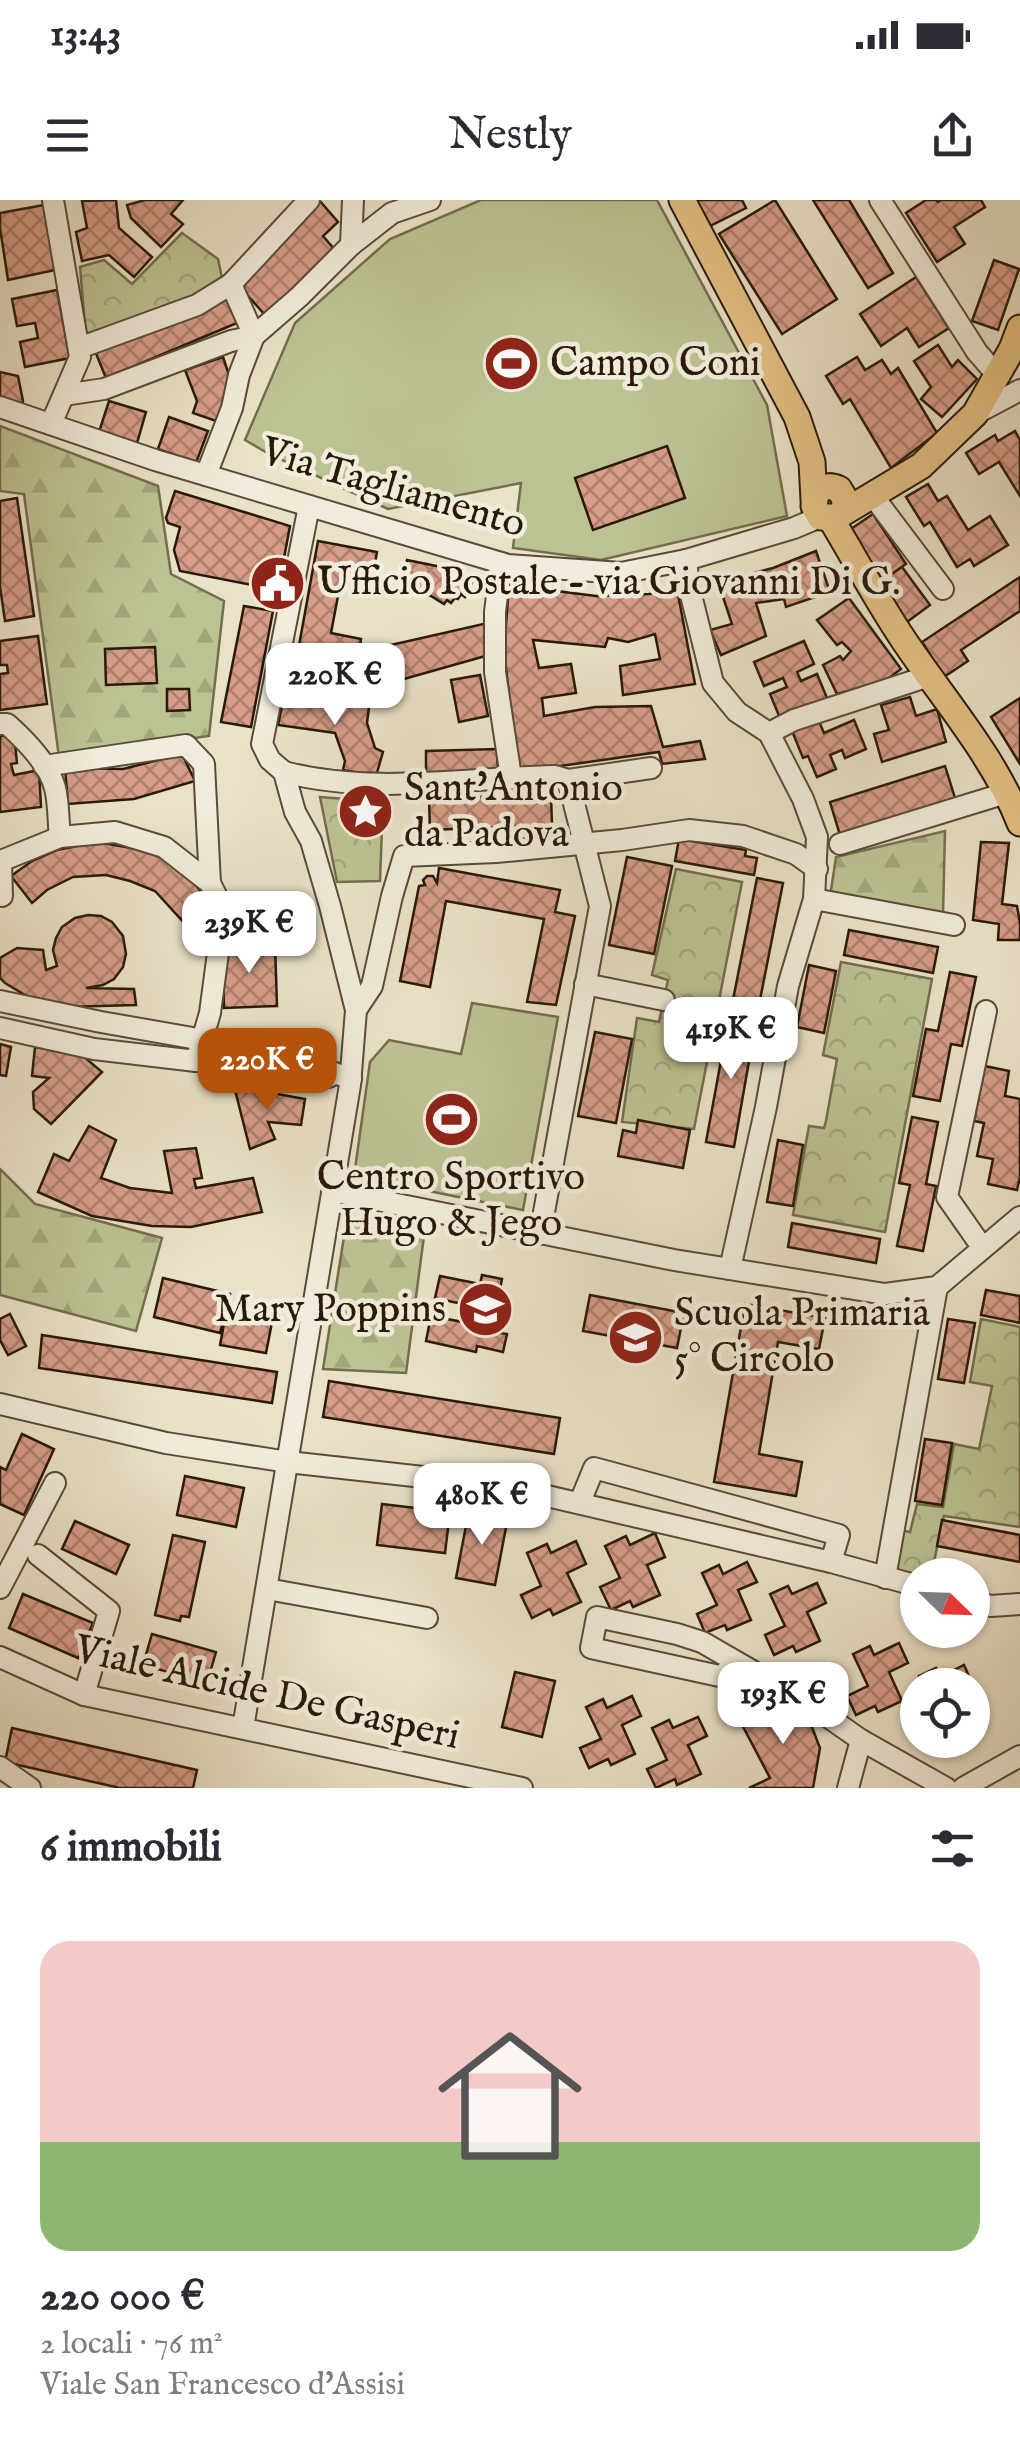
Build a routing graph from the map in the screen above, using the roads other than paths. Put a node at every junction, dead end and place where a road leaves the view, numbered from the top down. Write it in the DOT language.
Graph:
graph roads {
  1 [pos="53,200"];
  2 [pos="309,200"];
  3 [pos="353,200"];
  4 [pos="430,200"];
  5 [pos="682,200"];
  6 [pos="880,200"];
  7 [pos="350,245"];
  8 [pos="231,284"];
  9 [pos="1020,328"];
  10 [pos="254,336"];
  11 [pos="79,348"];
  12 [pos="1012,392"];
  13 [pos="64,395"];
  14 [pos="0,407"];
  15 [pos="51,424"];
  16 [pos="206,475"];
  17 [pos="872,496"];
  18 [pos="828,505"];
  19 [pos="309,506"];
  20 [pos="686,560"];
  21 [pos="501,562"];
  22 [pos="943,589"];
  23 [pos="929,676"];
  24 [pos="0,724"];
  25 [pos="769,732"];
  26 [pos="44,766"];
  27 [pos="650,768"];
  28 [pos="284,772"];
  29 [pos="511,777"];
  30 [pos="309,778"];
  31 [pos="568,780"];
  32 [pos="1006,793"];
  33 [pos="1020,823"];
  34 [pos="60,836"];
  35 [pos="311,841"];
  36 [pos="586,842"];
  37 [pos="840,844"];
  38 [pos="0,861"];
  39 [pos="817,869"];
  40 [pos="210,883"];
  41 [pos="2,896"];
  42 [pos="814,899"];
  43 [pos="954,925"];
  44 [pos="585,984"];
  45 [pos="664,1000"];
  46 [pos="0,1001"];
  47 [pos="356,1010"];
  48 [pos="986,1011"];
  49 [pos="106,1022"];
  50 [pos="0,1028"];
  51 [pos="202,1038"];
  52 [pos="94,1049"];
  53 [pos="196,1061"];
  54 [pos="351,1079"];
  55 [pos="332,1191"];
  56 [pos="1020,1216"];
  57 [pos="603,1223"];
  58 [pos="1020,1233"];
  59 [pos="540,1234"];
  60 [pos="666,1236"];
  61 [pos="598,1245"];
  62 [pos="982,1247"];
  63 [pos="661,1257"];
  64 [pos="730,1269"];
  65 [pos="936,1286"];
  66 [pos="0,1404"];
  67 [pos="288,1462"];
  68 [pos="55,1483"];
  69 [pos="580,1502"];
  70 [pos="38,1555"];
  71 [pos="831,1562"];
  72 [pos="885,1578"];
  73 [pos="900,1582"];
  74 [pos="0,1588"];
  75 [pos="266,1589"];
  76 [pos="1020,1604"];
  77 [pos="990,1606"];
  78 [pos="427,1618"];
  79 [pos="0,1657"];
  80 [pos="733,1660"];
  81 [pos="84,1694"];
  82 [pos="243,1728"];
  83 [pos="861,1740"];
  84 [pos="1020,1756"];
  85 [pos="0,1766"];
  86 [pos="30,1788"];
  87 [pos="522,1788"];
  88 [pos="848,1788"];
  89 [pos="946,1788"];
  90 [pos="963,1788"];
  1 -- 11 [label="street"];
  2 -- 8 [label="street"];
  3 -- 7 [label="street"];
  4 -- 7 [label="street"];
  5 -- 18 [label="main road"];
  6 -- 12 [label="street"];
  7 -- 10 [label="street"];
  8 -- 10 [label="street"];
  8 -- 11 [label="street"];
  9 -- 12 [label="main road"];
  10 -- 13 [label="street"];
  10 -- 16 [label="street, Via Tagliamento"];
  11 -- 13 [label="street"];
  12 -- 17 [label="main road"];
  13 -- 15 [label="street"];
  14 -- 15 [label="street, Via Tagliamento"];
  15 -- 16 [label="street, Via Tagliamento"];
  16 -- 19 [label="street, Via Tagliamento"];
  17 -- 18 [label="main road"];
  17 -- 22 [label="street"];
  18 -- 20 [label="street, Via Tagliamento"];
  18 -- 23 [label="main road"];
  19 -- 21 [label="street, Via Tagliamento"];
  19 -- 28 [label="street"];
  20 -- 21 [label="street, Via Tagliamento"];
  20 -- 25 [label="street"];
  21 -- 29 [label="street"];
  23 -- 25 [label="street"];
  23 -- 32 [label="main road"];
  24 -- 26 [label="street"];
  25 -- 39 [label="street"];
  26 -- 34 [label="street"];
  26 -- 40 [label="street"];
  27 -- 31 [label="street"];
  28 -- 30 [label="street"];
  28 -- 35 [label="street"];
  29 -- 30 [label="street"];
  29 -- 31 [label="street"];
  30 -- 35 [label="street"];
  31 -- 36 [label="street"];
  32 -- 33 [label="main road"];
  32 -- 37 [label="street"];
  34 -- 38 [label="street"];
  34 -- 40 [label="street"];
  35 -- 47 [label="street"];
  36 -- 39 [label="street"];
  36 -- 44 [label="street"];
  36 -- 47 [label="street"];
  38 -- 41 [label="street"];
  39 -- 42 [label="street"];
  40 -- 51 [label="street"];
  42 -- 43 [label="street"];
  42 -- 64 [label="street"];
  44 -- 45 [label="street"];
  44 -- 59 [label="street"];
  46 -- 49 [label="street"];
  47 -- 54 [label="street"];
  48 -- 62 [label="street"];
  49 -- 51 [label="street"];
  49 -- 52 [label="street"];
  50 -- 52 [label="street"];
  51 -- 53 [label="street"];
  51 -- 54 [label="street"];
  52 -- 53 [label="street"];
  53 -- 54 [label="street"];
  54 -- 55 [label="street"];
  55 -- 59 [label="street"];
  55 -- 67 [label="street"];
  56 -- 62 [label="street"];
  57 -- 61 [label="street"];
  58 -- 62 [label="street"];
  59 -- 61 [label="street"];
  60 -- 63 [label="street"];
  61 -- 63 [label="street"];
  62 -- 65 [label="street"];
  63 -- 64 [label="street"];
  64 -- 65 [label="street"];
  65 -- 72 [label="street"];
  66 -- 67 [label="street"];
  67 -- 69 [label="street"];
  67 -- 75 [label="street"];
  68 -- 74 [label="street"];
  69 -- 71 [label="street"];
  69 -- 71 [label="street"];
  70 -- 81 [label="street"];
  71 -- 72 [label="street"];
  72 -- 73 [label="street"];
  75 -- 78 [label="street"];
  75 -- 82 [label="street"];
  76 -- 77 [label="street"];
  79 -- 81 [label="street, Viale Alcide De Gasperi"];
  80 -- 80 [label="street"];
  80 -- 83 [label="street"];
  81 -- 82 [label="street, Viale Alcide De Gasperi"];
  82 -- 87 [label="street, Viale Alcide De Gasperi"];
  83 -- 88 [label="street"];
  83 -- 89 [label="street"];
  84 -- 90 [label="street"];
  85 -- 86 [label="street"];
}
